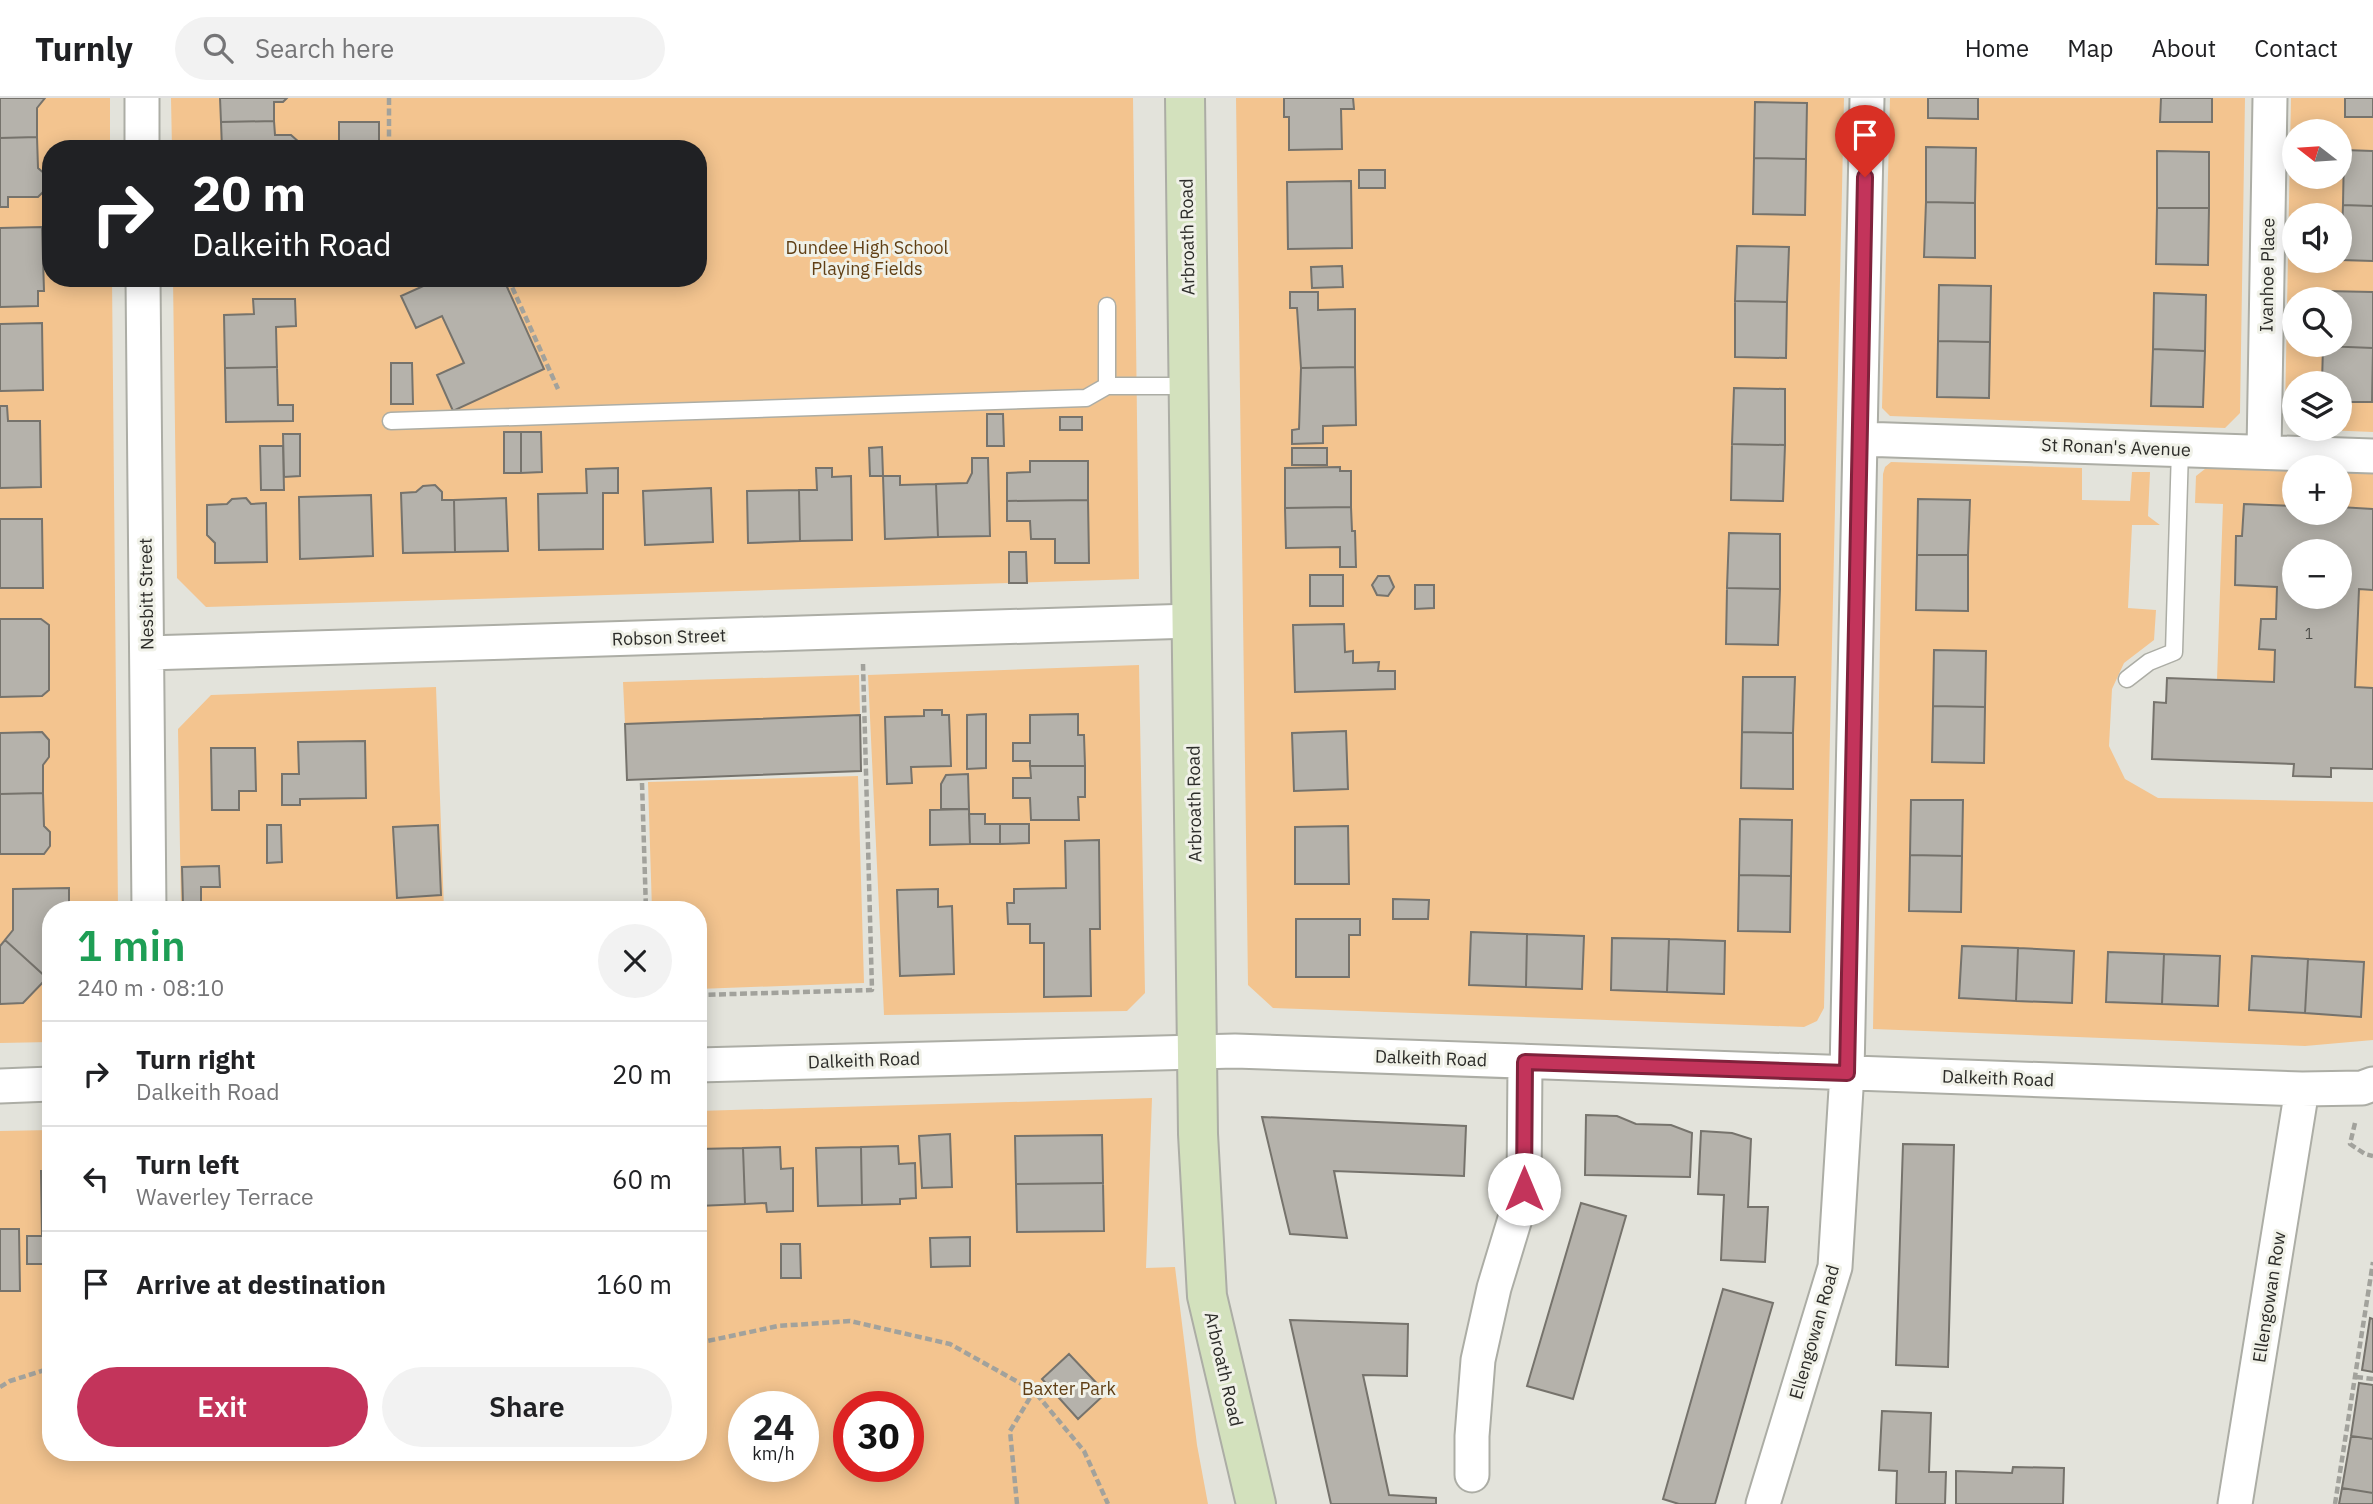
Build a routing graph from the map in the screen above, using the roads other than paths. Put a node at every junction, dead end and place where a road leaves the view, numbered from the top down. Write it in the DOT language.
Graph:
graph roads {
  1 [pos="142,98"];
  2 [pos="1185,98"];
  3 [pos="1867,98"];
  4 [pos="2270,98"];
  5 [pos="142,140"];
  6 [pos="143,287"];
  7 [pos="1107,306"];
  8 [pos="1107,386"];
  9 [pos="1189,386"];
  10 [pos="391,421"];
  11 [pos="1860,439"];
  12 [pos="2180,449"];
  13 [pos="2264,452"];
  14 [pos="2373,456"];
  15 [pos="1192,621"];
  16 [pos="146,653"];
  17 [pos="2127,680"];
  18 [pos="149,901"];
  19 [pos="1196,1051"];
  20 [pos="1525,1062"];
  21 [pos="707,1065"];
  22 [pos="1847,1073"];
  23 [pos="42,1084"];
  24 [pos="2373,1084"];
  25 [pos="0,1086"];
  26 [pos="2302,1089"];
  27 [pos="1472,1475"];
  28 [pos="1256,1504"];
  29 [pos="1763,1504"];
  30 [pos="2235,1504"];
  1 -- 5 [label="street"];
  2 -- 9 [label="main road, Arbroath Road"];
  3 -- 11 [label="street, Ellengowan Road"];
  4 -- 13 [label="street, Ivanhoe Place"];
  6 -- 16 [label="street, Nesbitt Street"];
  7 -- 8 [label="lane"];
  8 -- 9 [label="lane"];
  8 -- 10 [label="lane"];
  9 -- 15 [label="main road, Arbroath Road"];
  11 -- 12 [label="street, St Ronan's Avenue"];
  11 -- 22 [label="street, Ellengowan Road"];
  12 -- 13 [label="street, St Ronan's Avenue"];
  12 -- 17 [label="lane"];
  13 -- 14 [label="street, St Ronan's Avenue"];
  15 -- 16 [label="street, Robson Street"];
  15 -- 19 [label="main road, Arbroath Road"];
  16 -- 18 [label="street, Nesbitt Street"];
  19 -- 20 [label="street, Dalkeith Road"];
  19 -- 21 [label="street, Dalkeith Road"];
  19 -- 28 [label="main road, Arbroath Road"];
  20 -- 22 [label="street, Dalkeith Road"];
  20 -- 27 [label="street"];
  22 -- 26 [label="street, Dalkeith Road"];
  22 -- 29 [label="street, Ellengowan Road"];
  23 -- 25 [label="street"];
  24 -- 26 [label="street, Dalkeith Road"];
  26 -- 30 [label="street, Ellengowan Row"];
}
